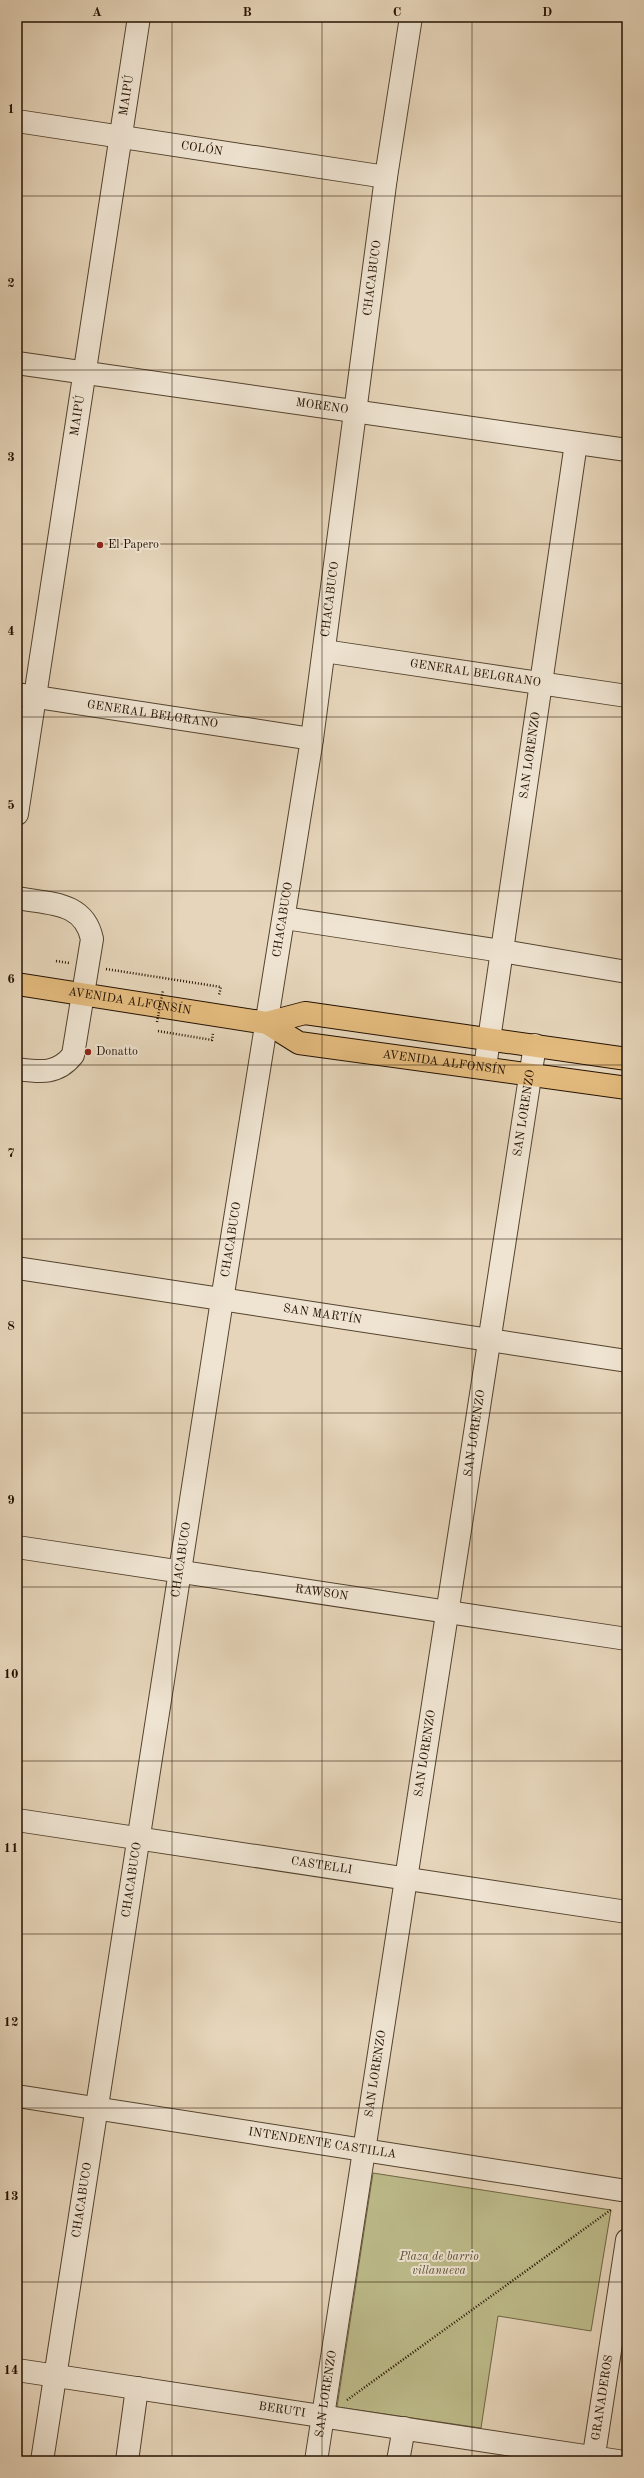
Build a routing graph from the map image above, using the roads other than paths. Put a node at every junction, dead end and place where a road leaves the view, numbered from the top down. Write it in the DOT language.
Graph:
graph roads {
  1 [pos="139,17"];
  2 [pos="411,17"];
  3 [pos="17,121"];
  4 [pos="120,137"];
  5 [pos="386,177"];
  6 [pos="17,363"];
  7 [pos="84,373"];
  8 [pos="355,412"];
  9 [pos="576,443"];
  10 [pos="627,450"];
  11 [pos="324,651"];
  12 [pos="540,683"];
  13 [pos="26,695"];
  14 [pos="627,696"];
  15 [pos="312,739"];
  16 [pos="17,814"];
  17 [pos="17,898"];
  18 [pos="285,918"];
  19 [pos="502,951"];
  20 [pos="627,972"];
  21 [pos="17,984"];
  22 [pos="84,994"];
  23 [pos="267,1023"];
  24 [pos="490,1039"];
  25 [pos="535,1045"];
  26 [pos="627,1059"];
  27 [pos="485,1067"];
  28 [pos="17,1069"];
  29 [pos="530,1074"];
  30 [pos="627,1088"];
  31 [pos="17,1268"];
  32 [pos="222,1300"];
  33 [pos="489,1340"];
  34 [pos="627,1361"];
  35 [pos="17,1547"];
  36 [pos="180,1572"];
  37 [pos="447,1612"];
  38 [pos="627,1639"];
  39 [pos="17,1820"];
  40 [pos="139,1838"];
  41 [pos="406,1879"];
  42 [pos="627,1912"];
  43 [pos="17,2096"];
  44 [pos="97,2108"];
  45 [pos="364,2150"];
  46 [pos="622,2198"];
  47 [pos="627,2240"];
  48 [pos="17,2370"];
  49 [pos="56,2376"];
  50 [pos="137,2388"];
  51 [pos="323,2416"];
  52 [pos="404,2428"];
  53 [pos="593,2459"];
  54 [pos="42,2461"];
  55 [pos="127,2461"];
  56 [pos="316,2461"];
  57 [pos="398,2461"];
  58 [pos="618,2461"];
  1 -- 4 [label="street, MAIPÚ"];
  2 -- 5 [label="street, CHACABUCO"];
  3 -- 4 [label="street, COLÓN"];
  4 -- 5 [label="street, COLÓN"];
  4 -- 7 [label="street, MAIPÚ"];
  5 -- 8 [label="street, CHACABUCO"];
  6 -- 7 [label="street, MORENO"];
  7 -- 8 [label="street, MORENO"];
  7 -- 13 [label="street, MAIPÚ"];
  8 -- 9 [label="street, MORENO"];
  8 -- 11 [label="street, CHACABUCO"];
  9 -- 10 [label="street, MORENO"];
  9 -- 12 [label="street, SAN LORENZO"];
  11 -- 12 [label="street, GENERAL BELGRANO"];
  11 -- 15 [label="street, CHACABUCO"];
  12 -- 14 [label="street, GENERAL BELGRANO"];
  12 -- 19 [label="street, SAN LORENZO"];
  13 -- 15 [label="street, GENERAL BELGRANO"];
  13 -- 16 [label="street, MAIPÚ"];
  15 -- 18 [label="street, CHACABUCO"];
  17 -- 22 [label="street"];
  18 -- 19 [label="street"];
  18 -- 23 [label="street, CHACABUCO"];
  19 -- 20 [label="street"];
  19 -- 24 [label="street, SAN LORENZO"];
  21 -- 22 [label="main road, AVENIDA ALFONSÍN"];
  22 -- 23 [label="main road, AVENIDA ALFONSÍN"];
  22 -- 28 [label="street"];
  23 -- 24 [label="main road, AVENIDA ALFONSÍN"];
  23 -- 27 [label="main road, AVENIDA ALFONSÍN"];
  23 -- 32 [label="street, CHACABUCO"];
  24 -- 25 [label="main road, AVENIDA ALFONSÍN"];
  24 -- 27 [label="street, SAN LORENZO"];
  25 -- 26 [label="main road, AVENIDA ALFONSÍN"];
  25 -- 29 [label="street, SAN LORENZO"];
  27 -- 29 [label="main road, AVENIDA ALFONSÍN"];
  29 -- 30 [label="main road, AVENIDA ALFONSÍN"];
  29 -- 33 [label="street, SAN LORENZO"];
  31 -- 32 [label="street, SAN MARTÍN"];
  32 -- 33 [label="street, SAN MARTÍN"];
  32 -- 36 [label="street, CHACABUCO"];
  33 -- 34 [label="street, SAN MARTÍN"];
  33 -- 37 [label="street, SAN LORENZO"];
  35 -- 36 [label="street, RAWSON"];
  36 -- 37 [label="street, RAWSON"];
  36 -- 40 [label="street, CHACABUCO"];
  37 -- 38 [label="street, RAWSON"];
  37 -- 41 [label="street, SAN LORENZO"];
  39 -- 40 [label="street, CASTELLI"];
  40 -- 41 [label="street, CASTELLI"];
  40 -- 44 [label="street, CHACABUCO"];
  41 -- 42 [label="street, CASTELLI"];
  41 -- 45 [label="street, SAN LORENZO"];
  43 -- 44 [label="street, INTENDENTE CASTILLA"];
  44 -- 45 [label="street, INTENDENTE CASTILLA"];
  44 -- 49 [label="street, CHACABUCO"];
  45 -- 46 [label="street, INTENDENTE CASTILLA"];
  45 -- 51 [label="street, SAN LORENZO"];
  47 -- 53 [label="street, GRANADEROS"];
  48 -- 49 [label="street, BERUTI"];
  49 -- 50 [label="street, BERUTI"];
  49 -- 54 [label="street, CHACABUCO"];
  50 -- 51 [label="street, BERUTI"];
  50 -- 55 [label="street"];
  51 -- 52 [label="street, BERUTI"];
  51 -- 56 [label="street, SAN LORENZO"];
  52 -- 53 [label="street, BERUTI"];
  52 -- 57 [label="street"];
  53 -- 58 [label="street, BERUTI"];
}
